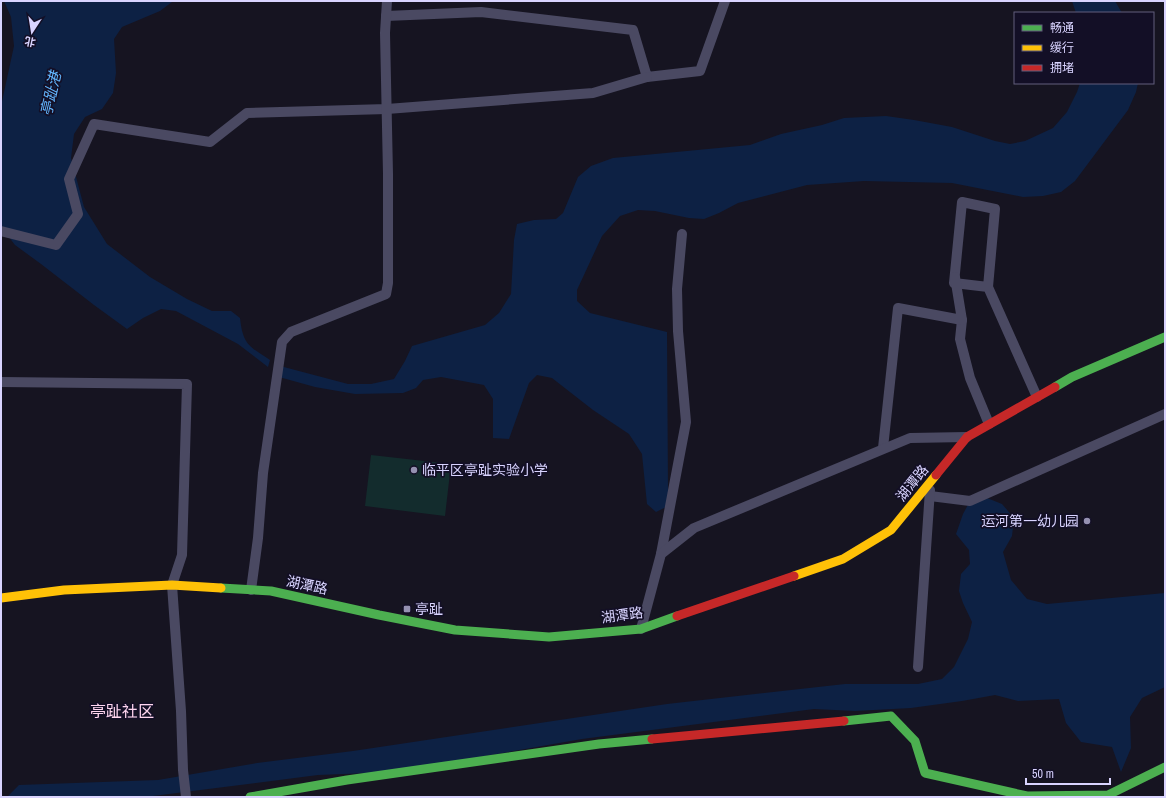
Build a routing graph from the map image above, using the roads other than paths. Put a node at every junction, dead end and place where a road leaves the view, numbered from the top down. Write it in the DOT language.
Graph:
graph roads {
  1 [pos="387,1"];
  2 [pos="725,1"];
  3 [pos="386,16"];
  4 [pos="647,77"];
  5 [pos="387,109"];
  6 [pos="1,231"];
  7 [pos="682,234"];
  8 [pos="955,279"];
  9 [pos="988,287"];
  10 [pos="962,320"];
  11 [pos="1165,337"];
  12 [pos="1,382"];
  13 [pos="1037,397"];
  14 [pos="1165,414"];
  15 [pos="989,424"];
  16 [pos="967,437"];
  17 [pos="883,448"];
  18 [pos="931,482"];
  19 [pos="930,496"];
  20 [pos="661,554"];
  21 [pos="172,585"];
  22 [pos="251,590"];
  23 [pos="1,598"];
  24 [pos="641,629"];
  25 [pos="918,666"];
  26 [pos="1165,767"];
  27 [pos="186,797"];
  28 [pos="250,797"];
  29 [pos="1027,797"];
  1 -- 3 [label="street"];
  2 -- 4 [label="street"];
  3 -- 4 [label="street"];
  3 -- 5 [label="street"];
  4 -- 5 [label="street"];
  5 -- 6 [label="street"];
  5 -- 22 [label="street"];
  7 -- 20 [label="street"];
  8 -- 9 [label="street"];
  8 -- 9 [label="street"];
  8 -- 10 [label="street"];
  9 -- 13 [label="street"];
  10 -- 15 [label="street"];
  10 -- 17 [label="street"];
  11 -- 13 [label="street, 湖潭路"];
  12 -- 21 [label="street"];
  13 -- 15 [label="street, 湖潭路"];
  14 -- 19 [label="street"];
  15 -- 16 [label="street, 湖潭路"];
  16 -- 17 [label="street"];
  16 -- 18 [label="street, 湖潭路"];
  17 -- 20 [label="street"];
  18 -- 19 [label="street"];
  18 -- 24 [label="street, 湖潭路"];
  19 -- 25 [label="street"];
  20 -- 24 [label="street"];
  21 -- 22 [label="street, 湖潭路"];
  21 -- 23 [label="street, 湖潭路"];
  21 -- 27 [label="street"];
  22 -- 24 [label="street, 湖潭路"];
  26 -- 29 [label="street"];
  28 -- 29 [label="street"];
}
